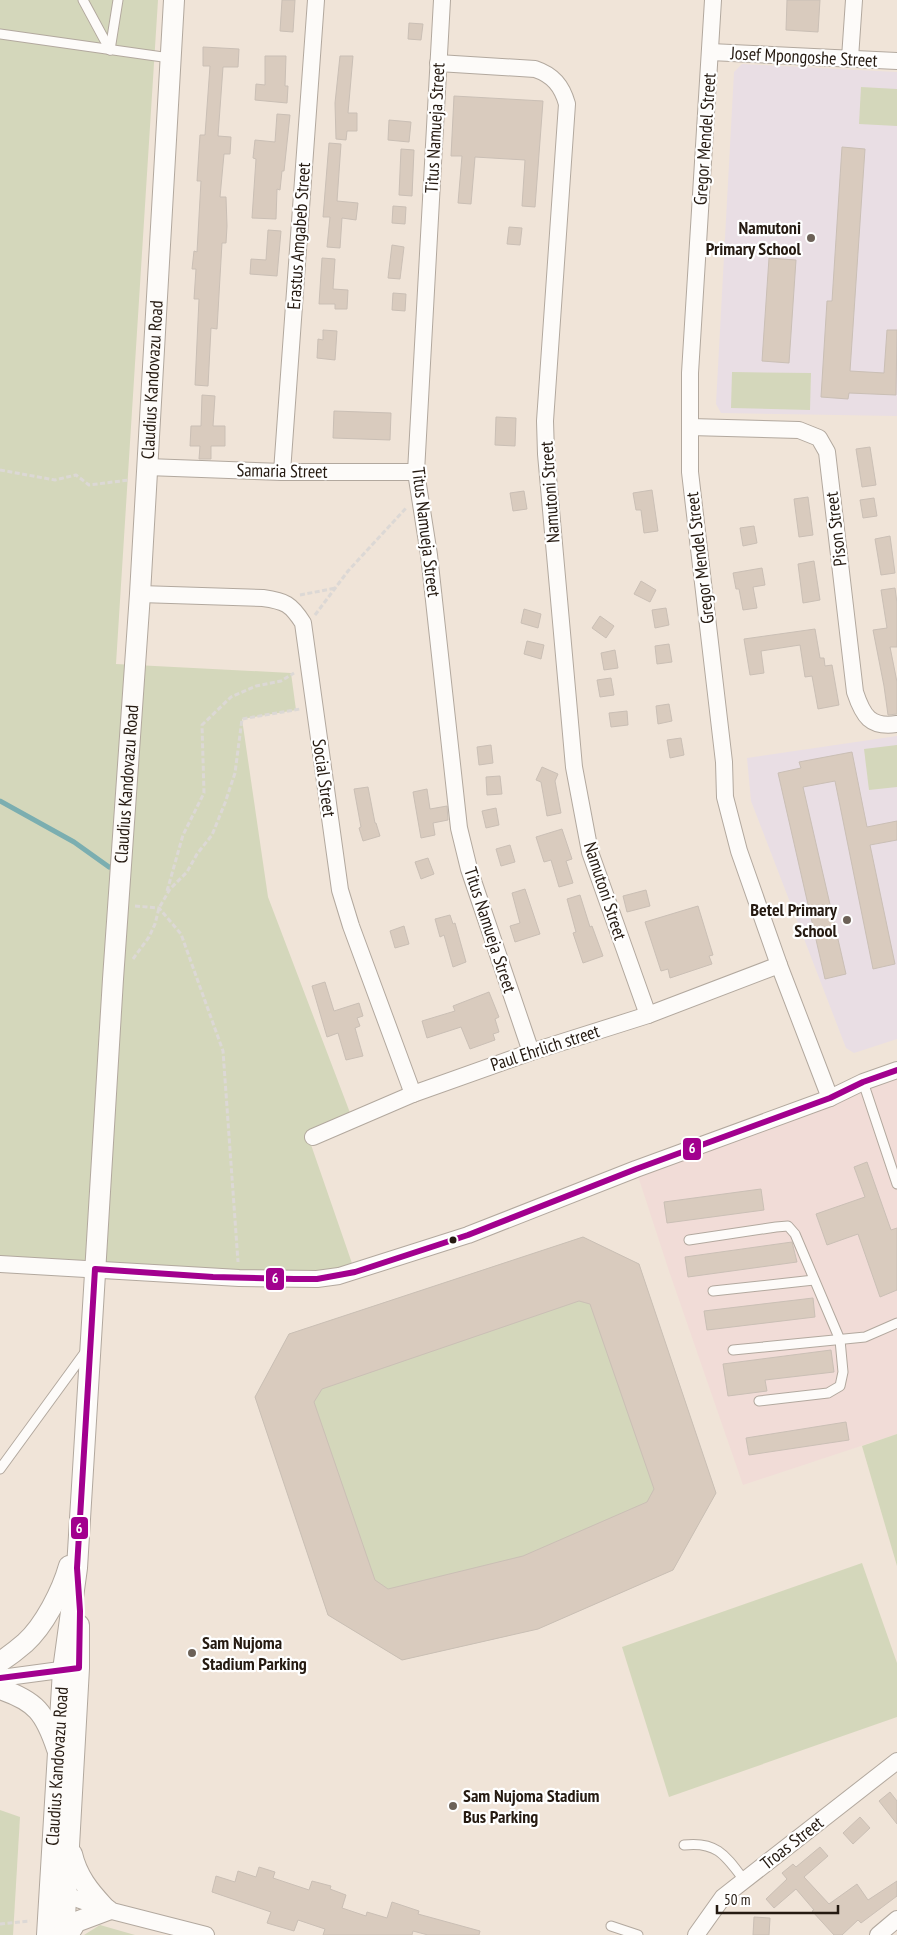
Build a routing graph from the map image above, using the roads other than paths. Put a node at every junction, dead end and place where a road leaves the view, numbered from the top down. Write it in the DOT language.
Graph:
graph roads {
  1 [pos="83,0"];
  2 [pos="118,0"];
  3 [pos="174,0"];
  4 [pos="316,0"];
  5 [pos="442,0"];
  6 [pos="713,0"];
  7 [pos="854,0"];
  8 [pos="0,34"];
  9 [pos="110,50"];
  10 [pos="710,52"];
  11 [pos="170,58"];
  12 [pos="850,58"];
  13 [pos="897,61"];
  14 [pos="438,63"];
  15 [pos="690,427"];
  16 [pos="147,472"];
  17 [pos="282,472"];
  18 [pos="416,472"];
  19 [pos="140,594"];
  20 [pos="897,724"];
  21 [pos="779,965"];
  22 [pos="648,1015"];
  23 [pos="531,1052"];
  24 [pos="897,1070"];
  25 [pos="863,1082"];
  26 [pos="413,1094"];
  27 [pos="830,1098"];
  28 [pos="313,1137"];
  29 [pos="897,1184"];
  30 [pos="689,1240"];
  31 [pos="0,1264"];
  32 [pos="96,1269"];
  33 [pos="814,1280"];
  34 [pos="713,1291"];
  35 [pos="897,1323"];
  36 [pos="840,1340"];
  37 [pos="91,1345"];
  38 [pos="733,1350"];
  39 [pos="759,1401"];
  40 [pos="0,1469"];
  41 [pos="80,1520"];
  42 [pos="0,1662"];
  43 [pos="71,1669"];
  44 [pos="0,1678"];
  45 [pos="0,1689"];
  46 [pos="59,1755"];
  47 [pos="897,1761"];
  48 [pos="69,1844"];
  49 [pos="684,1845"];
  50 [pos="744,1880"];
  51 [pos="58,1892"];
  52 [pos="106,1909"];
  53 [pos="897,1919"];
  54 [pos="48,1927"];
  55 [pos="613,1931"];
  56 [pos="698,1933"];
  57 [pos="66,1935"];
  58 [pos="206,1935"];
  59 [pos="623,1935"];
  60 [pos="638,1935"];
  61 [pos="878,1935"];
  1 -- 9 [label="lane"];
  2 -- 9 [label="lane"];
  3 -- 11 [label="street, Claudius Kandovazu Road"];
  4 -- 17 [label="street, Erastus Amgabeb Street"];
  5 -- 14 [label="street, Titus Namueja Street"];
  6 -- 10 [label="street, Gregor Mendel Street"];
  7 -- 12 [label="street"];
  8 -- 9 [label="lane"];
  9 -- 11 [label="lane"];
  10 -- 12 [label="street, Josef Mpongoshe Street"];
  10 -- 15 [label="street, Gregor Mendel Street"];
  11 -- 16 [label="street, Claudius Kandovazu Road"];
  12 -- 13 [label="street, Josef Mpongoshe Street"];
  14 -- 18 [label="street, Titus Namueja Street"];
  14 -- 22 [label="street, Namutoni Street"];
  15 -- 20 [label="street, Pison Street"];
  15 -- 21 [label="street, Gregor Mendel Street"];
  16 -- 17 [label="street, Samaria Street"];
  16 -- 19 [label="street, Claudius Kandovazu Road"];
  17 -- 18 [label="street, Samaria Street"];
  18 -- 23 [label="street, Titus Namueja Street"];
  19 -- 26 [label="street, Social Street"];
  19 -- 32 [label="street, Claudius Kandovazu Road"];
  21 -- 22 [label="street, Paul Ehrlich street"];
  21 -- 27 [label="street, Gregor Mendel Street"];
  22 -- 23 [label="street, Paul Ehrlich street"];
  23 -- 26 [label="street, Paul Ehrlich street"];
  24 -- 25 [label="street"];
  25 -- 27 [label="street"];
  25 -- 29 [label="lane"];
  26 -- 28 [label="street, Paul Ehrlich street"];
  27 -- 32 [label="street"];
  30 -- 33 [label="lane"];
  31 -- 32 [label="street"];
  32 -- 37 [label="street, Claudius Kandovazu Road"];
  33 -- 34 [label="lane"];
  33 -- 36 [label="lane"];
  35 -- 36 [label="lane"];
  36 -- 38 [label="lane"];
  36 -- 39 [label="lane"];
  37 -- 40 [label="lane"];
  37 -- 41 [label="street, Claudius Kandovazu Road"];
  41 -- 42 [label="street"];
  41 -- 43 [label="street, Claudius Kandovazu Road"];
  43 -- 44 [label="street"];
  43 -- 46 [label="street, Claudius Kandovazu Road"];
  43 -- 48 [label="street, Claudius Kandovazu Road"];
  45 -- 46 [label="street"];
  46 -- 51 [label="street, Claudius Kandovazu Road"];
  47 -- 50 [label="street, Troas Street"];
  48 -- 51 [label="street, Claudius Kandovazu Road"];
  48 -- 52 [label="street"];
  49 -- 50 [label="lane"];
  50 -- 56 [label="street, Troas Street"];
  51 -- 52 [label="street"];
  51 -- 54 [label="street, Claudius Kandovazu Road"];
  51 -- 57 [label="street, Claudius Kandovazu Road"];
  52 -- 57 [label="street"];
  52 -- 58 [label="street"];
  53 -- 61 [label="street"];
  55 -- 59 [label="lane"];
  55 -- 60 [label="lane"];
}
